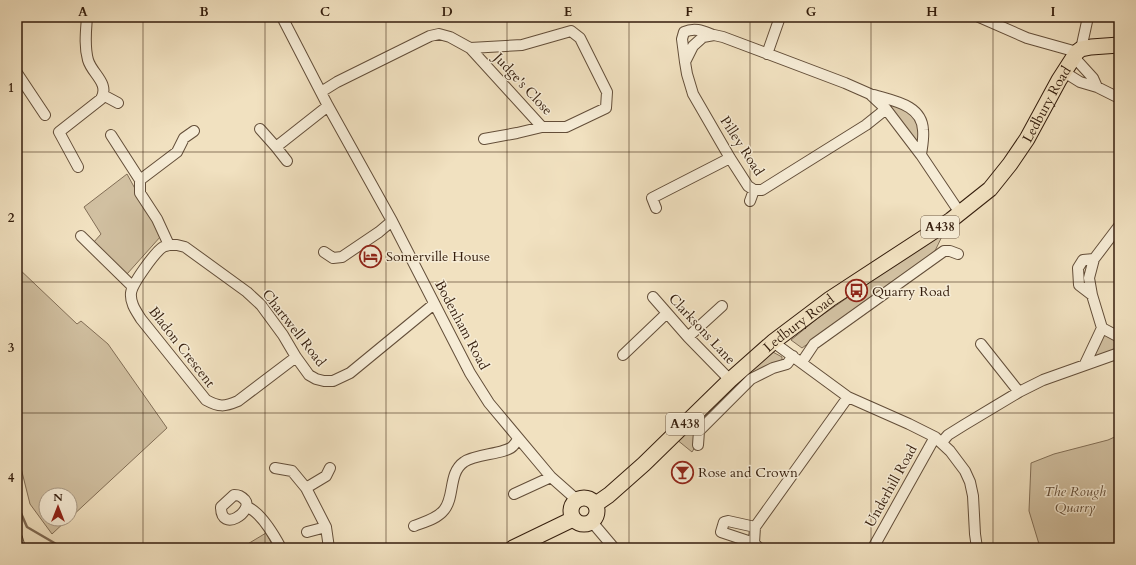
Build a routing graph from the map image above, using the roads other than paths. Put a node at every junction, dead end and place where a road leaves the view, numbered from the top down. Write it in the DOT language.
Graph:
graph roads {
  1 [pos="87,17"];
  2 [pos="282,17"];
  3 [pos="780,17"];
  4 [pos="979,17"];
  5 [pos="1088,17"];
  6 [pos="714,35"];
  7 [pos="1119,45"];
  8 [pos="470,48"];
  9 [pos="1077,53"];
  10 [pos="767,54"];
  11 [pos="685,62"];
  12 [pos="1064,72"];
  13 [pos="17,74"];
  14 [pos="1097,86"];
  15 [pos="321,92"];
  16 [pos="870,94"];
  17 [pos="102,97"];
  18 [pos="1119,98"];
  19 [pos="118,103"];
  20 [pos="328,106"];
  21 [pos="886,109"];
  22 [pos="45,115"];
  23 [pos="542,127"];
  24 [pos="260,129"];
  25 [pos="194,131"];
  26 [pos="111,136"];
  27 [pos="484,139"];
  28 [pos="276,147"];
  29 [pos="921,155"];
  30 [pos="730,158"];
  31 [pos="287,161"];
  32 [pos="78,168"];
  33 [pos="140,180"];
  34 [pos="647,188"];
  35 [pos="754,190"];
  36 [pos="652,198"];
  37 [pos="750,201"];
  38 [pos="656,208"];
  39 [pos="960,213"];
  40 [pos="392,221"];
  41 [pos="1119,226"];
  42 [pos="81,236"];
  43 [pos="169,245"];
  44 [pos="324,252"];
  45 [pos="958,254"];
  46 [pos="133,287"];
  47 [pos="653,297"];
  48 [pos="434,304"];
  49 [pos="722,306"];
  50 [pos="667,313"];
  51 [pos="1102,328"];
  52 [pos="688,336"];
  53 [pos="1119,337"];
  54 [pos="774,342"];
  55 [pos="981,344"];
  56 [pos="1119,353"];
  57 [pos="623,355"];
  58 [pos="793,356"];
  59 [pos="296,357"];
  60 [pos="802,362"];
  61 [pos="1085,364"];
  62 [pos="730,380"];
  63 [pos="1019,392"];
  64 [pos="848,397"];
  65 [pos="518,438"];
  66 [pos="938,440"];
  67 [pos="698,445"];
  68 [pos="275,468"];
  69 [pos="330,468"];
  70 [pos="552,477"];
  71 [pos="306,488"];
  72 [pos="514,494"];
  73 [pos="577,500"];
  74 [pos="596,504"];
  75 [pos="247,507"];
  76 [pos="573,519"];
  77 [pos="592,522"];
  78 [pos="414,526"];
  79 [pos="326,527"];
  80 [pos="755,527"];
  81 [pos="306,532"];
  82 [pos="17,538"];
  83 [pos="756,545"];
  84 [pos="20,548"];
  85 [pos="281,548"];
  86 [pos="329,548"];
  87 [pos="513,548"];
  88 [pos="614,548"];
  89 [pos="873,548"];
  90 [pos="977,548"];
  1 -- 17 [label="street"];
  2 -- 15 [label="street, Bodenham Road"];
  3 -- 10 [label="street"];
  4 -- 9 [label="street"];
  5 -- 9 [label="street"];
  6 -- 10 [label="street, Pilley Road"];
  6 -- 11 [label="street"];
  6 -- 11 [label="street, Pilley Road"];
  7 -- 9 [label="highway"];
  8 -- 15 [label="street, Judge's Close"];
  8 -- 23 [label="street, Judge's Close"];
  8 -- 23 [label="street, Judge's Close"];
  9 -- 12 [label="highway, Ledbury Road / A438"];
  9 -- 14 [label="street"];
  10 -- 16 [label="street, Pilley Road"];
  11 -- 30 [label="street, Pilley Road"];
  12 -- 14 [label="street"];
  12 -- 39 [label="highway, Ledbury Road / A438"];
  13 -- 22 [label="street"];
  14 -- 18 [label="street"];
  15 -- 20 [label="street, Bodenham Road"];
  16 -- 21 [label="street, Pilley Road"];
  16 -- 29 [label="street, Pilley Road"];
  17 -- 19 [label="street"];
  17 -- 32 [label="street"];
  20 -- 28 [label="street"];
  20 -- 40 [label="street, Bodenham Road"];
  21 -- 29 [label="street, Pilley Road"];
  21 -- 35 [label="street, Pilley Road"];
  23 -- 27 [label="street"];
  24 -- 28 [label="street"];
  25 -- 33 [label="street"];
  26 -- 33 [label="street"];
  28 -- 31 [label="street"];
  29 -- 39 [label="street, Pilley Road"];
  30 -- 35 [label="street, Pilley Road"];
  30 -- 36 [label="street"];
  33 -- 43 [label="street"];
  34 -- 36 [label="street"];
  35 -- 37 [label="street"];
  36 -- 38 [label="street"];
  39 -- 54 [label="highway, Ledbury Road / A438"];
  40 -- 44 [label="street"];
  40 -- 48 [label="street, Bodenham Road"];
  41 -- 51 [label="street"];
  42 -- 46 [label="street"];
  43 -- 46 [label="street"];
  43 -- 59 [label="street, Chartwell Road"];
  45 -- 60 [label="street, Ledbury Road"];
  46 -- 59 [label="street, Bladon Crescent"];
  47 -- 50 [label="street, Clarksons Lane"];
  48 -- 59 [label="street, Chartwell Road"];
  48 -- 65 [label="street, Bodenham Road"];
  49 -- 52 [label="street"];
  50 -- 52 [label="street, Clarksons Lane"];
  50 -- 57 [label="street"];
  51 -- 53 [label="street"];
  51 -- 61 [label="street"];
  52 -- 62 [label="street, Clarksons Lane"];
  54 -- 58 [label="street"];
  54 -- 62 [label="highway, Ledbury Road / A438"];
  55 -- 63 [label="street"];
  56 -- 61 [label="street"];
  58 -- 60 [label="street"];
  58 -- 67 [label="street, Ledbury Road"];
  60 -- 64 [label="street"];
  61 -- 63 [label="street"];
  62 -- 74 [label="highway, Ledbury Road / A438"];
  63 -- 66 [label="street"];
  64 -- 66 [label="street"];
  64 -- 80 [label="street"];
  65 -- 70 [label="street, Bodenham Road"];
  65 -- 78 [label="street"];
  66 -- 89 [label="street, Underhill Road"];
  66 -- 90 [label="street"];
  68 -- 71 [label="street"];
  69 -- 71 [label="street"];
  70 -- 72 [label="street"];
  70 -- 73 [label="street, Bodenham Road"];
  71 -- 79 [label="street"];
  73 -- 74 [label="highway"];
  73 -- 76 [label="highway"];
  74 -- 77 [label="highway"];
  75 -- 85 [label="street"];
  76 -- 77 [label="highway"];
  76 -- 87 [label="highway"];
  77 -- 88 [label="street"];
  79 -- 81 [label="street"];
  79 -- 86 [label="street"];
  80 -- 83 [label="street"];
  80 -- 83 [label="street"];
  82 -- 84 [label="street"];
}
